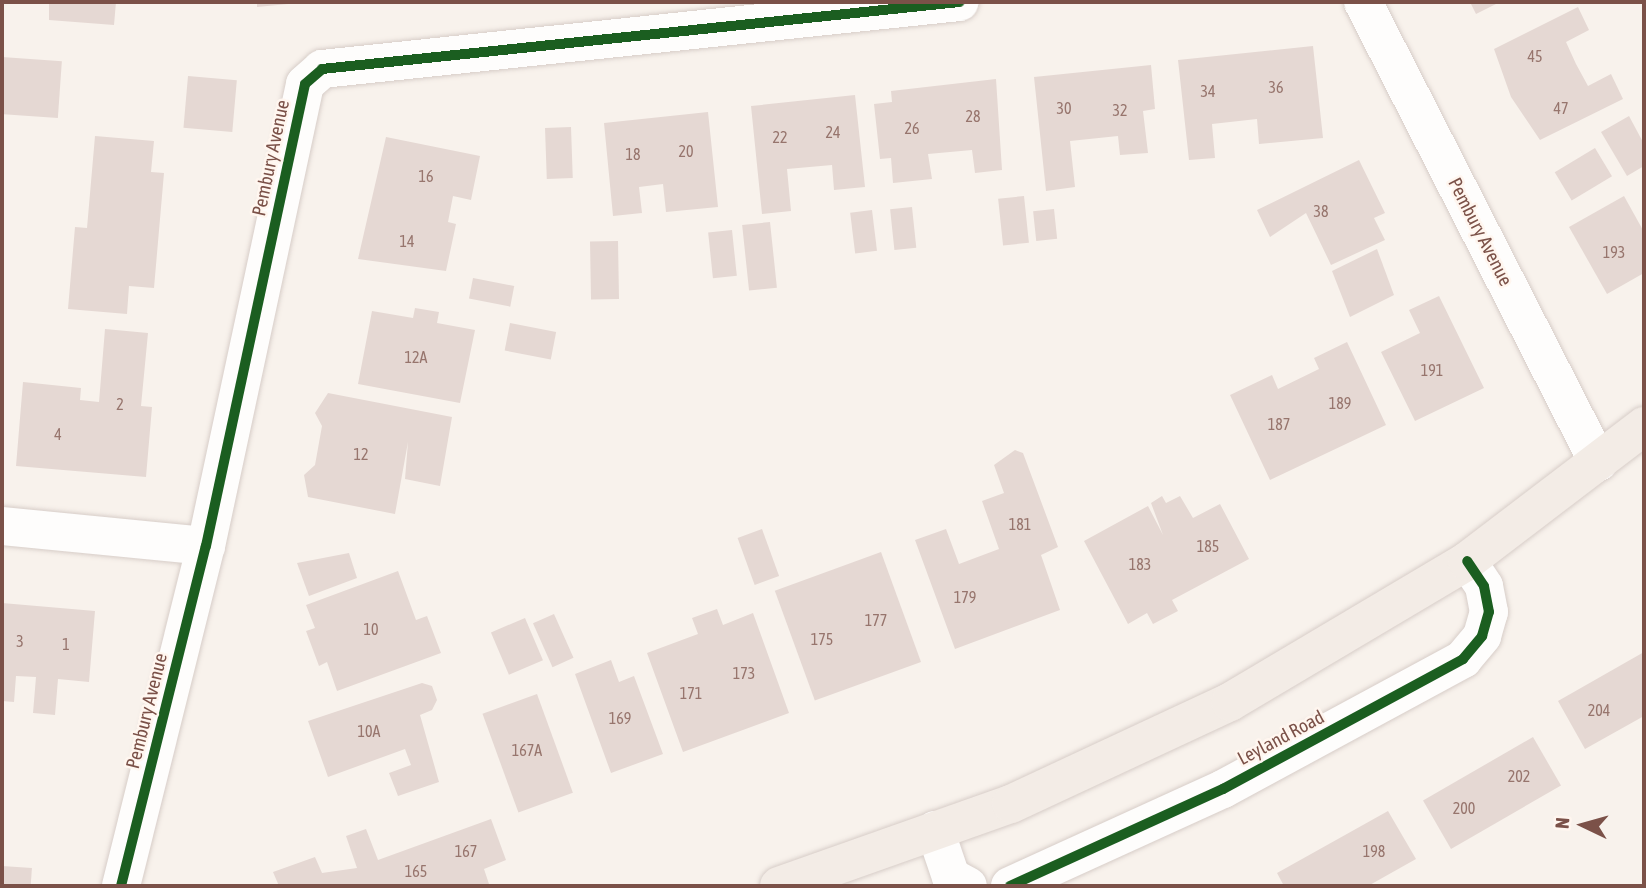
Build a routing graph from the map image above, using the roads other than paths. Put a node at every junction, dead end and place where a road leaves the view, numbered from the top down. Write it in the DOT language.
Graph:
graph roads {
  1 [pos="959,2"];
  2 [pos="1363,2"];
  3 [pos="1644,426"];
  4 [pos="1598,462"];
  5 [pos="2,526"];
  6 [pos="206,546"];
  7 [pos="1467,561"];
  8 [pos="935,830"];
  9 [pos="121,886"];
  10 [pos="779,886"];
  11 [pos="968,886"];
  12 [pos="1010,886"];
  1 -- 6 [label="street, Pembury Avenue"];
  2 -- 4 [label="street, Pembury Avenue"];
  3 -- 4 [label="main road"];
  4 -- 7 [label="main road"];
  5 -- 6 [label="street"];
  6 -- 9 [label="street, Pembury Avenue"];
  7 -- 8 [label="main road"];
  7 -- 12 [label="street, Leyland Road"];
  8 -- 10 [label="main road"];
  8 -- 11 [label="street"];
}
